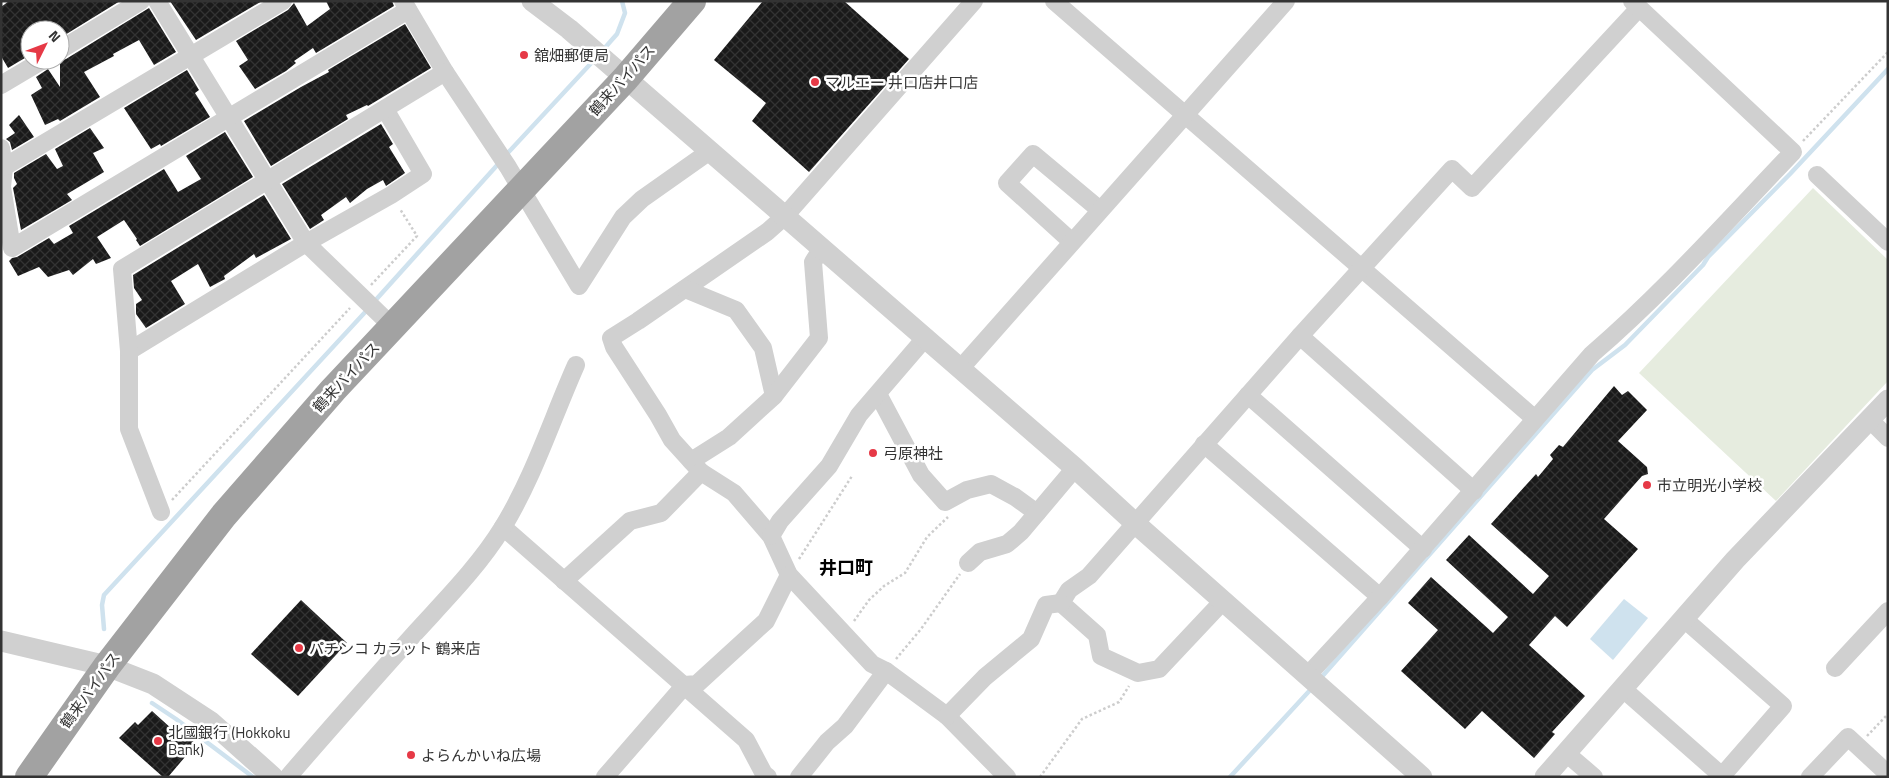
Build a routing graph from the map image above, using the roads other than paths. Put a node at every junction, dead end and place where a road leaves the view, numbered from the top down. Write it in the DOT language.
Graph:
graph roads {
  1 [pos="141,1"];
  2 [pos="157,1"];
  3 [pos="283,1"];
  4 [pos="532,1"];
  5 [pos="692,1"];
  6 [pos="974,1"];
  7 [pos="1054,1"];
  8 [pos="1286,1"];
  9 [pos="406,5"];
  10 [pos="1635,5"];
  11 [pos="70,44"];
  12 [pos="192,56"];
  13 [pos="26,70"];
  14 [pos="445,72"];
  15 [pos="625,78"];
  16 [pos="1,85"];
  17 [pos="385,109"];
  18 [pos="1185,114"];
  19 [pos="229,116"];
  20 [pos="1,148"];
  21 [pos="710,151"];
  22 [pos="4,167"];
  23 [pos="1817,175"];
  24 [pos="267,182"];
  25 [pos="2,187"];
  26 [pos="521,190"];
  27 [pos="1100,210"];
  28 [pos="786,216"];
  29 [pos="1072,242"];
  30 [pos="1888,242"];
  31 [pos="306,243"];
  32 [pos="822,248"];
  33 [pos="1361,268"];
  34 [pos="684,289"];
  35 [pos="393,327"];
  36 [pos="1300,336"];
  37 [pos="926,337"];
  38 [pos="129,351"];
  39 [pos="576,365"];
  40 [pos="960,369"];
  41 [pos="878,394"];
  42 [pos="1248,395"];
  43 [pos="774,396"];
  44 [pos="1888,400"];
  45 [pos="1535,419"];
  46 [pos="1870,420"];
  47 [pos="1888,438"];
  48 [pos="1204,444"];
  49 [pos="696,467"];
  50 [pos="1075,468"];
  51 [pos="1474,491"];
  52 [pos="161,512"];
  53 [pos="1037,513"];
  54 [pos="1136,524"];
  55 [pos="503,527"];
  56 [pos="771,536"];
  57 [pos="1423,549"];
  58 [pos="968,563"];
  59 [pos="789,575"];
  60 [pos="564,581"];
  61 [pos="1380,597"];
  62 [pos="1223,601"];
  63 [pos="1060,603"];
  64 [pos="1888,611"];
  65 [pos="1684,618"];
  66 [pos="1,641"];
  67 [pos="107,666"];
  68 [pos="1835,668"];
  69 [pos="886,671"];
  70 [pos="1313,681"];
  71 [pos="685,685"];
  72 [pos="1622,688"];
  73 [pos="947,716"];
  74 [pos="1566,752"];
  75 [pos="997,774"];
  76 [pos="1888,774"];
  77 [pos="1721,776"];
  78 [pos="29,777"];
  79 [pos="273,777"];
  80 [pos="288,777"];
  81 [pos="605,777"];
  82 [pos="768,777"];
  83 [pos="799,777"];
  84 [pos="1422,777"];
  85 [pos="1545,777"];
  86 [pos="1594,777"];
  87 [pos="1810,777"];
  1 -- 11 [label="street"];
  2 -- 12 [label="street"];
  3 -- 12 [label="street"];
  4 -- 15 [label="street"];
  5 -- 15 [label="highway, 鶴来バイパス"];
  6 -- 28 [label="street"];
  7 -- 18 [label="street"];
  8 -- 18 [label="street"];
  9 -- 14 [label="street"];
  9 -- 19 [label="street"];
  10 -- 33 [label="street"];
  10 -- 45 [label="street"];
  12 -- 19 [label="street"];
  12 -- 22 [label="street"];
  13 -- 16 [label="street"];
  14 -- 17 [label="street"];
  14 -- 26 [label="street"];
  15 -- 21 [label="street"];
  15 -- 26 [label="highway, 鶴来バイパス"];
  17 -- 24 [label="street"];
  17 -- 31 [label="street"];
  18 -- 27 [label="street"];
  18 -- 33 [label="street"];
  19 -- 24 [label="street"];
  19 -- 25 [label="street"];
  20 -- 22 [label="street"];
  21 -- 26 [label="street"];
  21 -- 28 [label="street"];
  22 -- 25 [label="street"];
  23 -- 30 [label="street"];
  24 -- 31 [label="street"];
  24 -- 38 [label="street"];
  26 -- 35 [label="highway, 鶴来バイパス"];
  27 -- 29 [label="street"];
  27 -- 29 [label="street"];
  28 -- 32 [label="street"];
  28 -- 34 [label="street"];
  29 -- 40 [label="street"];
  31 -- 35 [label="street"];
  31 -- 38 [label="street"];
  32 -- 37 [label="street"];
  32 -- 43 [label="street"];
  33 -- 36 [label="street"];
  33 -- 45 [label="street"];
  34 -- 43 [label="street"];
  34 -- 49 [label="street"];
  35 -- 67 [label="highway, 鶴来バイパス"];
  36 -- 42 [label="street"];
  36 -- 51 [label="street"];
  37 -- 40 [label="street"];
  37 -- 41 [label="street"];
  38 -- 52 [label="street"];
  39 -- 55 [label="street"];
  40 -- 50 [label="street"];
  41 -- 53 [label="street"];
  41 -- 56 [label="street"];
  42 -- 48 [label="street"];
  42 -- 57 [label="street"];
  43 -- 49 [label="street"];
  44 -- 46 [label="street"];
  45 -- 51 [label="street"];
  46 -- 47 [label="street"];
  46 -- 65 [label="street"];
  48 -- 54 [label="street"];
  48 -- 61 [label="street"];
  49 -- 56 [label="street"];
  49 -- 60 [label="street"];
  50 -- 53 [label="street"];
  50 -- 54 [label="street"];
  51 -- 57 [label="street"];
  53 -- 58 [label="street"];
  54 -- 62 [label="street"];
  54 -- 63 [label="street"];
  55 -- 60 [label="street"];
  55 -- 80 [label="street"];
  56 -- 59 [label="street"];
  57 -- 61 [label="street"];
  59 -- 69 [label="street"];
  59 -- 71 [label="street"];
  60 -- 71 [label="street"];
  61 -- 70 [label="street"];
  62 -- 63 [label="street"];
  62 -- 70 [label="street"];
  63 -- 73 [label="street"];
  64 -- 68 [label="street"];
  65 -- 72 [label="street"];
  65 -- 77 [label="street"];
  66 -- 67 [label="street"];
  67 -- 78 [label="highway, 鶴来バイパス"];
  67 -- 79 [label="street"];
  69 -- 73 [label="street"];
  69 -- 83 [label="street"];
  70 -- 84 [label="street"];
  71 -- 81 [label="street"];
  71 -- 82 [label="street"];
  72 -- 74 [label="street"];
  72 -- 77 [label="street"];
  73 -- 75 [label="street"];
  74 -- 85 [label="street"];
  74 -- 86 [label="street"];
  76 -- 87 [label="street"];
}
